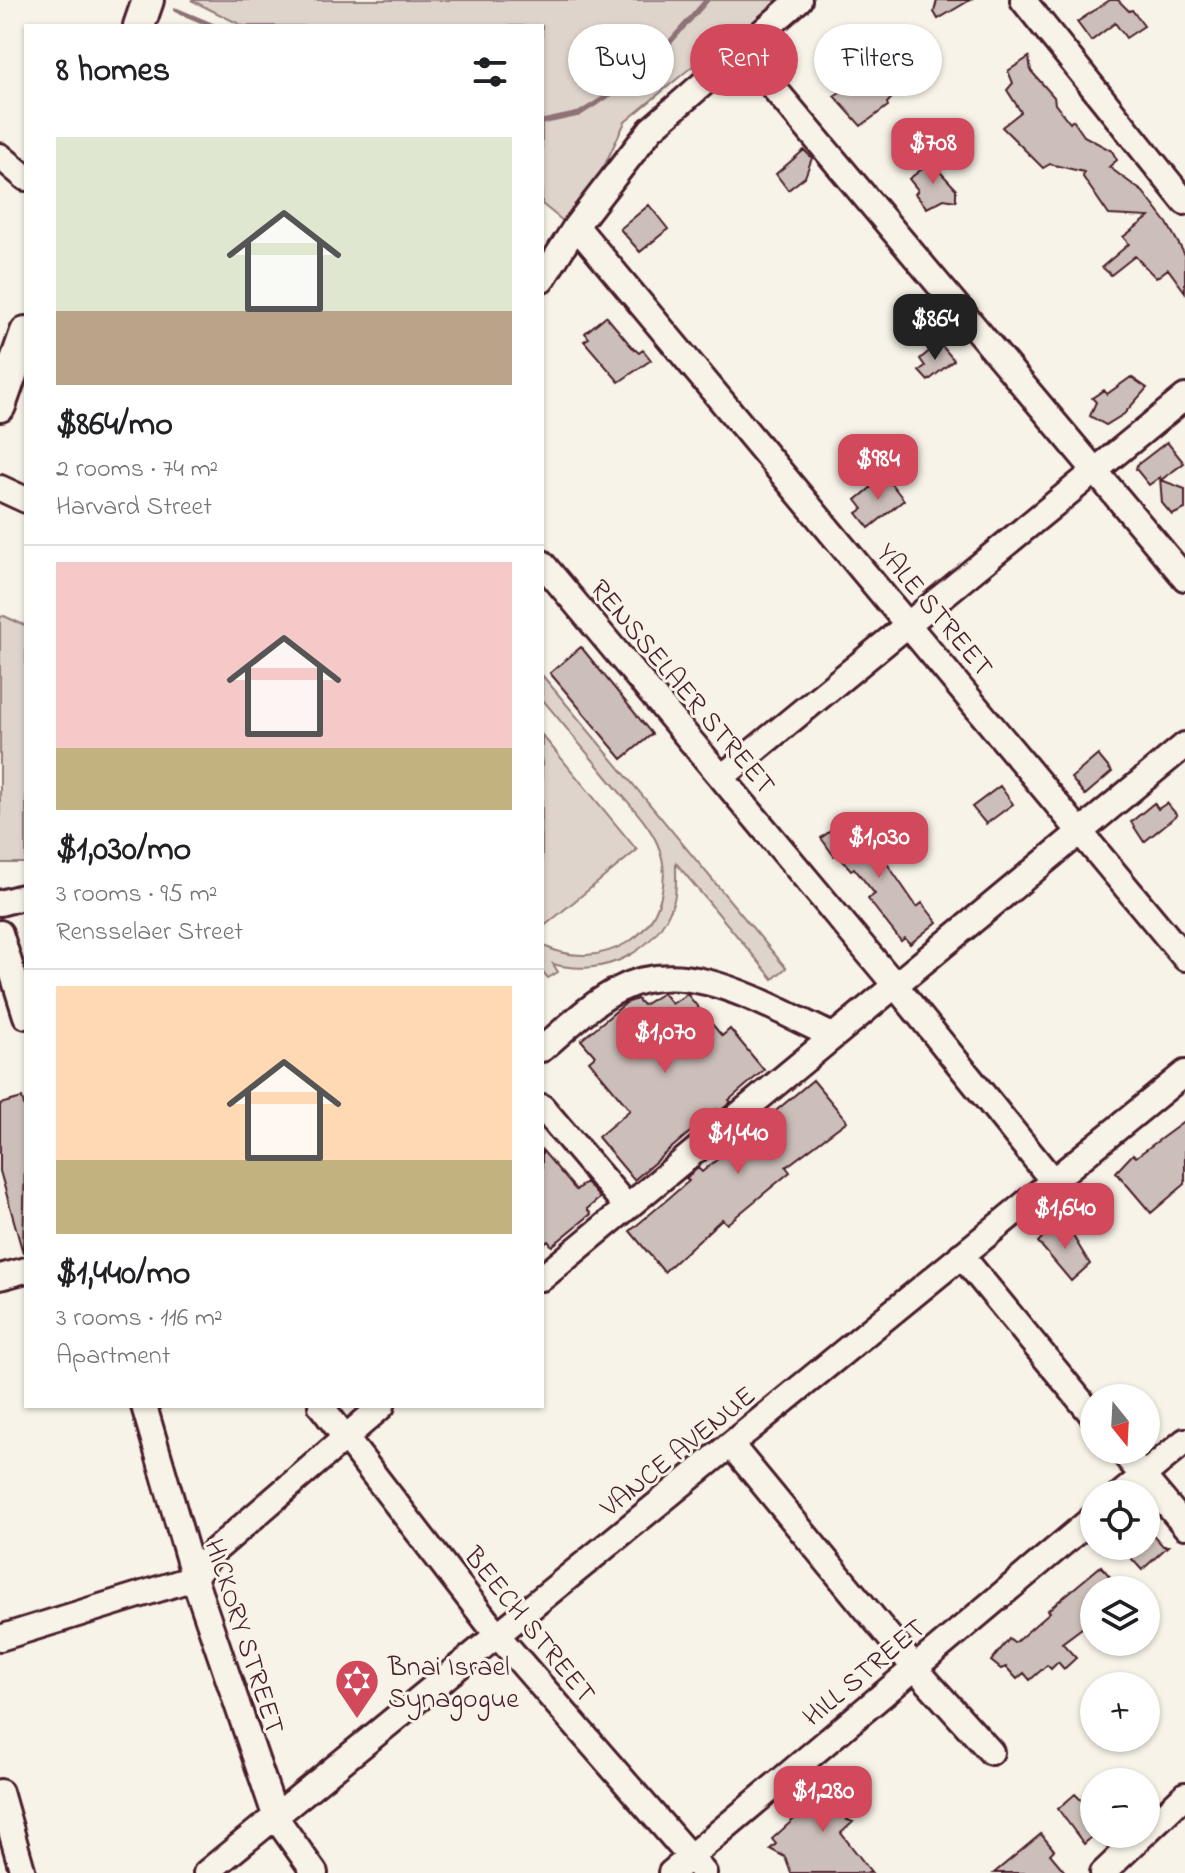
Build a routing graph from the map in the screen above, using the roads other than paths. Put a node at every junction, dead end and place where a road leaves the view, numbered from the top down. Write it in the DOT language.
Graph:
graph roads {
  1 [pos="148,0"];
  2 [pos="799,0"];
  3 [pos="1023,0"];
  4 [pos="140,24"];
  5 [pos="771,24"];
  6 [pos="690,94"];
  7 [pos="780,96"];
  8 [pos="0,156"];
  9 [pos="24,176"];
  10 [pos="1185,202"];
  11 [pos="576,226"];
  12 [pos="544,277"];
  13 [pos="24,338"];
  14 [pos="1185,397"];
  15 [pos="0,406"];
  16 [pos="1095,472"];
  17 [pos="0,488"];
  18 [pos="24,499"];
  19 [pos="544,565"];
  20 [pos="1185,578"];
  21 [pos="910,623"];
  22 [pos="1185,745"];
  23 [pos="722,777"];
  24 [pos="1080,831"];
  25 [pos="24,897"];
  26 [pos="0,903"];
  27 [pos="0,933"];
  28 [pos="1185,958"];
  29 [pos="895,985"];
  30 [pos="24,1010"];
  31 [pos="833,1036"];
  32 [pos="544,1047"];
  33 [pos="1185,1073"];
  34 [pos="544,1109"];
  35 [pos="1053,1181"];
  36 [pos="627,1207"];
  37 [pos="961,1255"];
  38 [pos="24,1271"];
  39 [pos="544,1276"];
  40 [pos="0,1277"];
  41 [pos="1080,1400"];
  42 [pos="145,1408"];
  43 [pos="323,1408"];
  44 [pos="379,1408"];
  45 [pos="344,1436"];
  46 [pos="1185,1441"];
  47 [pos="731,1445"];
  48 [pos="1132,1464"];
  49 [pos="1142,1476"];
  50 [pos="1137,1480"];
  51 [pos="1185,1526"];
  52 [pos="1080,1529"];
  53 [pos="194,1578"];
  54 [pos="498,1636"];
  55 [pos="0,1638"];
  56 [pos="914,1667"];
  57 [pos="991,1752"];
  58 [pos="0,1792"];
  59 [pos="1185,1795"];
  60 [pos="276,1818"];
  61 [pos="1160,1819"];
  62 [pos="1129,1848"];
  63 [pos="689,1868"];
  64 [pos="23,1873"];
  65 [pos="206,1873"];
  66 [pos="315,1873"];
  67 [pos="1103,1873"];
  1 -- 4 [label="main road"];
  2 -- 5 [label="street"];
  3 -- 10 [label="street"];
  6 -- 11 [label="street"];
  7 -- 16 [label="street"];
  8 -- 9 [label="street"];
  11 -- 12 [label="street"];
  11 -- 21 [label="street, YALE STREET"];
  13 -- 15 [label="main road"];
  14 -- 16 [label="street"];
  16 -- 20 [label="street"];
  16 -- 21 [label="street"];
  17 -- 18 [label="street"];
  19 -- 23 [label="street, RENSSELAER STREET"];
  21 -- 23 [label="street"];
  21 -- 24 [label="street, YALE STREET"];
  22 -- 24 [label="street"];
  23 -- 29 [label="street, RENSSELAER STREET"];
  24 -- 28 [label="street, YALE STREET"];
  24 -- 29 [label="street"];
  25 -- 26 [label="street"];
  27 -- 30 [label="street"];
  29 -- 31 [label="street"];
  29 -- 35 [label="street, RENSSELAER STREET"];
  31 -- 32 [label="street"];
  31 -- 36 [label="street"];
  33 -- 35 [label="street, VANCE AVENUE"];
  34 -- 36 [label="street"];
  35 -- 37 [label="street, VANCE AVENUE"];
  36 -- 39 [label="street"];
  37 -- 41 [label="street"];
  37 -- 47 [label="street, VANCE AVENUE"];
  38 -- 40 [label="street"];
  42 -- 53 [label="street, HICKORY STREET"];
  43 -- 45 [label="street, BEECH STREET"];
  44 -- 45 [label="street"];
  45 -- 53 [label="street"];
  45 -- 54 [label="street, BEECH STREET"];
  46 -- 49 [label="street"];
  47 -- 54 [label="street, VANCE AVENUE"];
  47 -- 56 [label="street"];
  48 -- 49 [label="street"];
  49 -- 50 [label="street"];
  49 -- 51 [label="street"];
  52 -- 56 [label="street, HILL STREET"];
  53 -- 55 [label="street"];
  53 -- 60 [label="street, HICKORY STREET"];
  54 -- 60 [label="street, VANCE AVENUE"];
  54 -- 63 [label="street, BEECH STREET"];
  56 -- 57 [label="street"];
  56 -- 63 [label="street, HILL STREET"];
  58 -- 64 [label="street"];
  59 -- 61 [label="street"];
  60 -- 65 [label="street, VANCE AVENUE"];
  60 -- 66 [label="street, HICKORY STREET"];
  62 -- 67 [label="street"];
}
